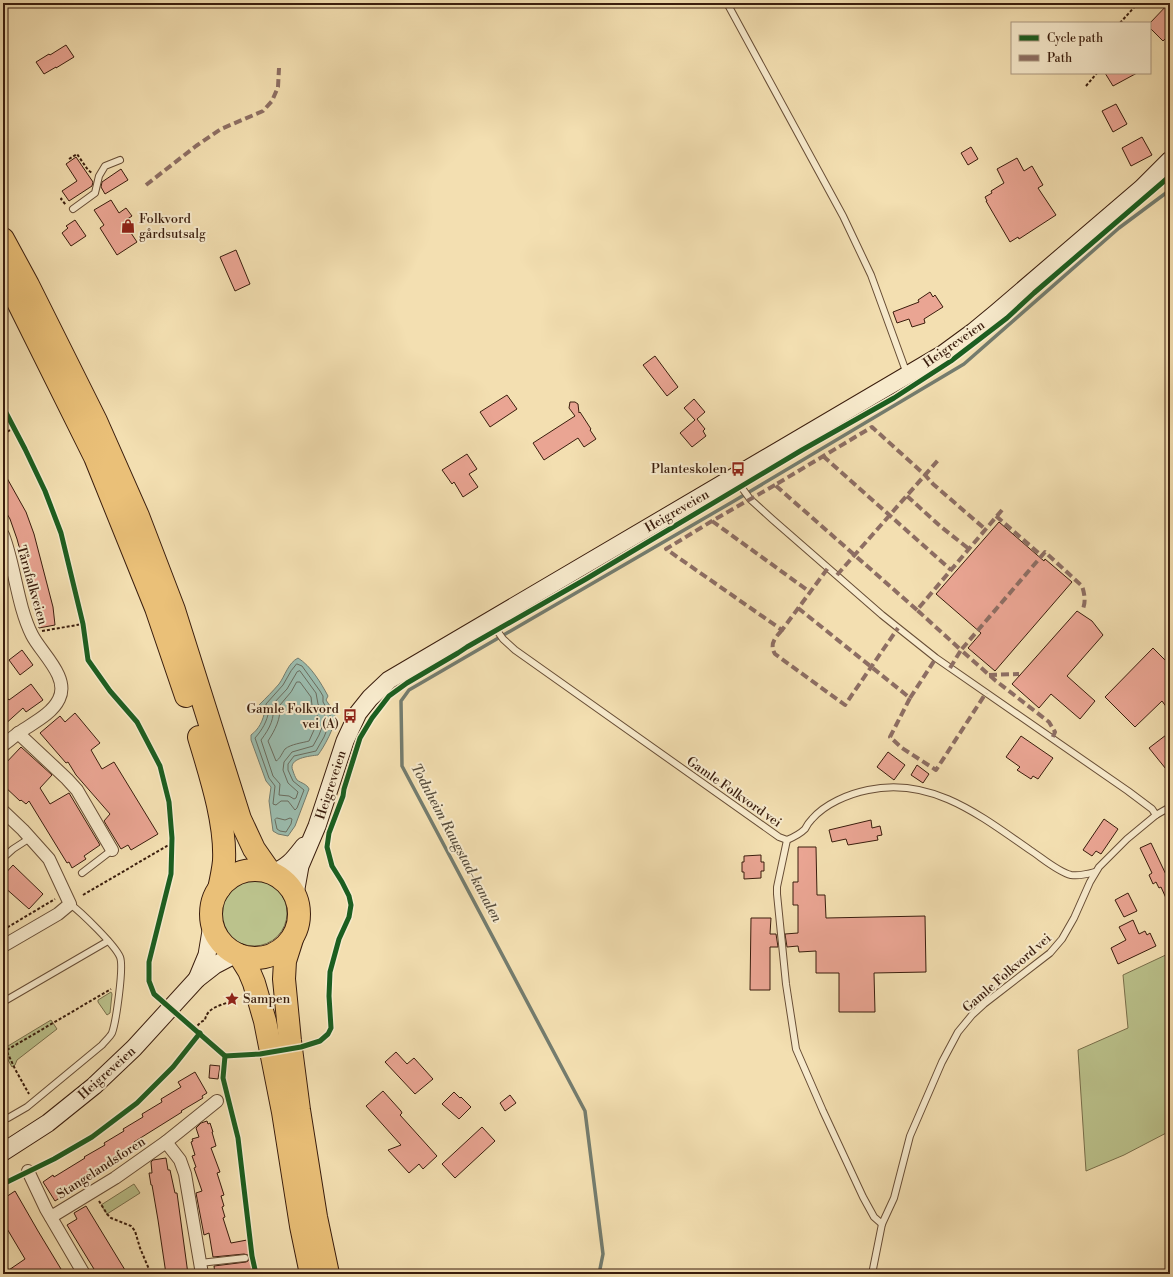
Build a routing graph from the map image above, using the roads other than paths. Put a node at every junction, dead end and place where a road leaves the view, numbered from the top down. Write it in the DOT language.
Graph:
graph roads {
  1 [pos="727,3"];
  2 [pos="120,160"];
  3 [pos="1170,160"];
  4 [pos="73,209"];
  5 [pos="3,239"];
  6 [pos="3,272"];
  7 [pos="908,375"];
  8 [pos="737,482"];
  9 [pos="3,535"];
  10 [pos="489,620"];
  11 [pos="18,733"];
  12 [pos="3,745"];
  13 [pos="1170,806"];
  14 [pos="3,811"];
  15 [pos="1156,815"];
  16 [pos="312,837"];
  17 [pos="30,838"];
  18 [pos="787,840"];
  19 [pos="112,850"];
  20 [pos="3,858"];
  21 [pos="272,872"];
  22 [pos="1095,872"];
  23 [pos="82,873"];
  24 [pos="219,889"];
  25 [pos="295,894"];
  26 [pos="70,904"];
  27 [pos="212,925"];
  28 [pos="292,938"];
  29 [pos="108,941"];
  30 [pos="3,946"];
  31 [pos="237,954"];
  32 [pos="197,979"];
  33 [pos="3,1002"];
  34 [pos="217,1101"];
  35 [pos="3,1120"];
  36 [pos="166,1142"];
  37 [pos="3,1152"];
  38 [pos="28,1172"];
  39 [pos="51,1217"];
  40 [pos="882,1224"];
  41 [pos="245,1258"];
  42 [pos="201,1269"];
  43 [pos="84,1274"];
  44 [pos="311,1274"];
  45 [pos="328,1274"];
  46 [pos="872,1274"];
  1 -- 7 [label="lane"];
  2 -- 4 [label="lane"];
  3 -- 7 [label="main road, Heigreveien"];
  5 -- 21 [label="highway"];
  6 -- 24 [label="highway"];
  7 -- 8 [label="main road, Heigreveien"];
  8 -- 10 [label="main road, Heigreveien"];
  8 -- 15 [label="lane"];
  9 -- 11 [label="street, Tårnfalkveien"];
  10 -- 16 [label="main road, Heigreveien"];
  10 -- 18 [label="lane, Gamle Folkvord vei"];
  11 -- 12 [label="street, Tårnfalkveien"];
  11 -- 19 [label="street"];
  13 -- 15 [label="lane, Gamle Folkvord vei"];
  14 -- 17 [label="street"];
  15 -- 22 [label="lane, Gamle Folkvord vei"];
  16 -- 21 [label="main road, Heigreveien"];
  16 -- 25 [label="main road, Heigreveien"];
  17 -- 20 [label="lane"];
  17 -- 26 [label="street"];
  18 -- 22 [label="lane, Gamle Folkvord vei"];
  18 -- 40 [label="lane"];
  19 -- 23 [label="lane"];
  21 -- 24 [label="highway"];
  21 -- 25 [label="highway"];
  22 -- 40 [label="lane, Gamle Folkvord vei"];
  24 -- 27 [label="highway"];
  25 -- 28 [label="highway"];
  26 -- 29 [label="lane"];
  26 -- 30 [label="street"];
  27 -- 31 [label="highway"];
  27 -- 32 [label="main road, Heigreveien"];
  28 -- 31 [label="highway"];
  28 -- 45 [label="highway"];
  29 -- 33 [label="lane"];
  29 -- 35 [label="lane"];
  31 -- 32 [label="main road, Heigreveien"];
  31 -- 44 [label="highway"];
  32 -- 37 [label="main road, Heigreveien"];
  34 -- 36 [label="street, Stangelandsforen"];
  36 -- 39 [label="street, Stangelandsforen"];
  36 -- 42 [label="street, Stangelandsforen"];
  38 -- 39 [label="street, Stangelandsforen"];
  39 -- 43 [label="street, Stangelandsforen"];
  40 -- 46 [label="lane, Gamle Folkvord vei"];
  41 -- 42 [label="lane"];
}
